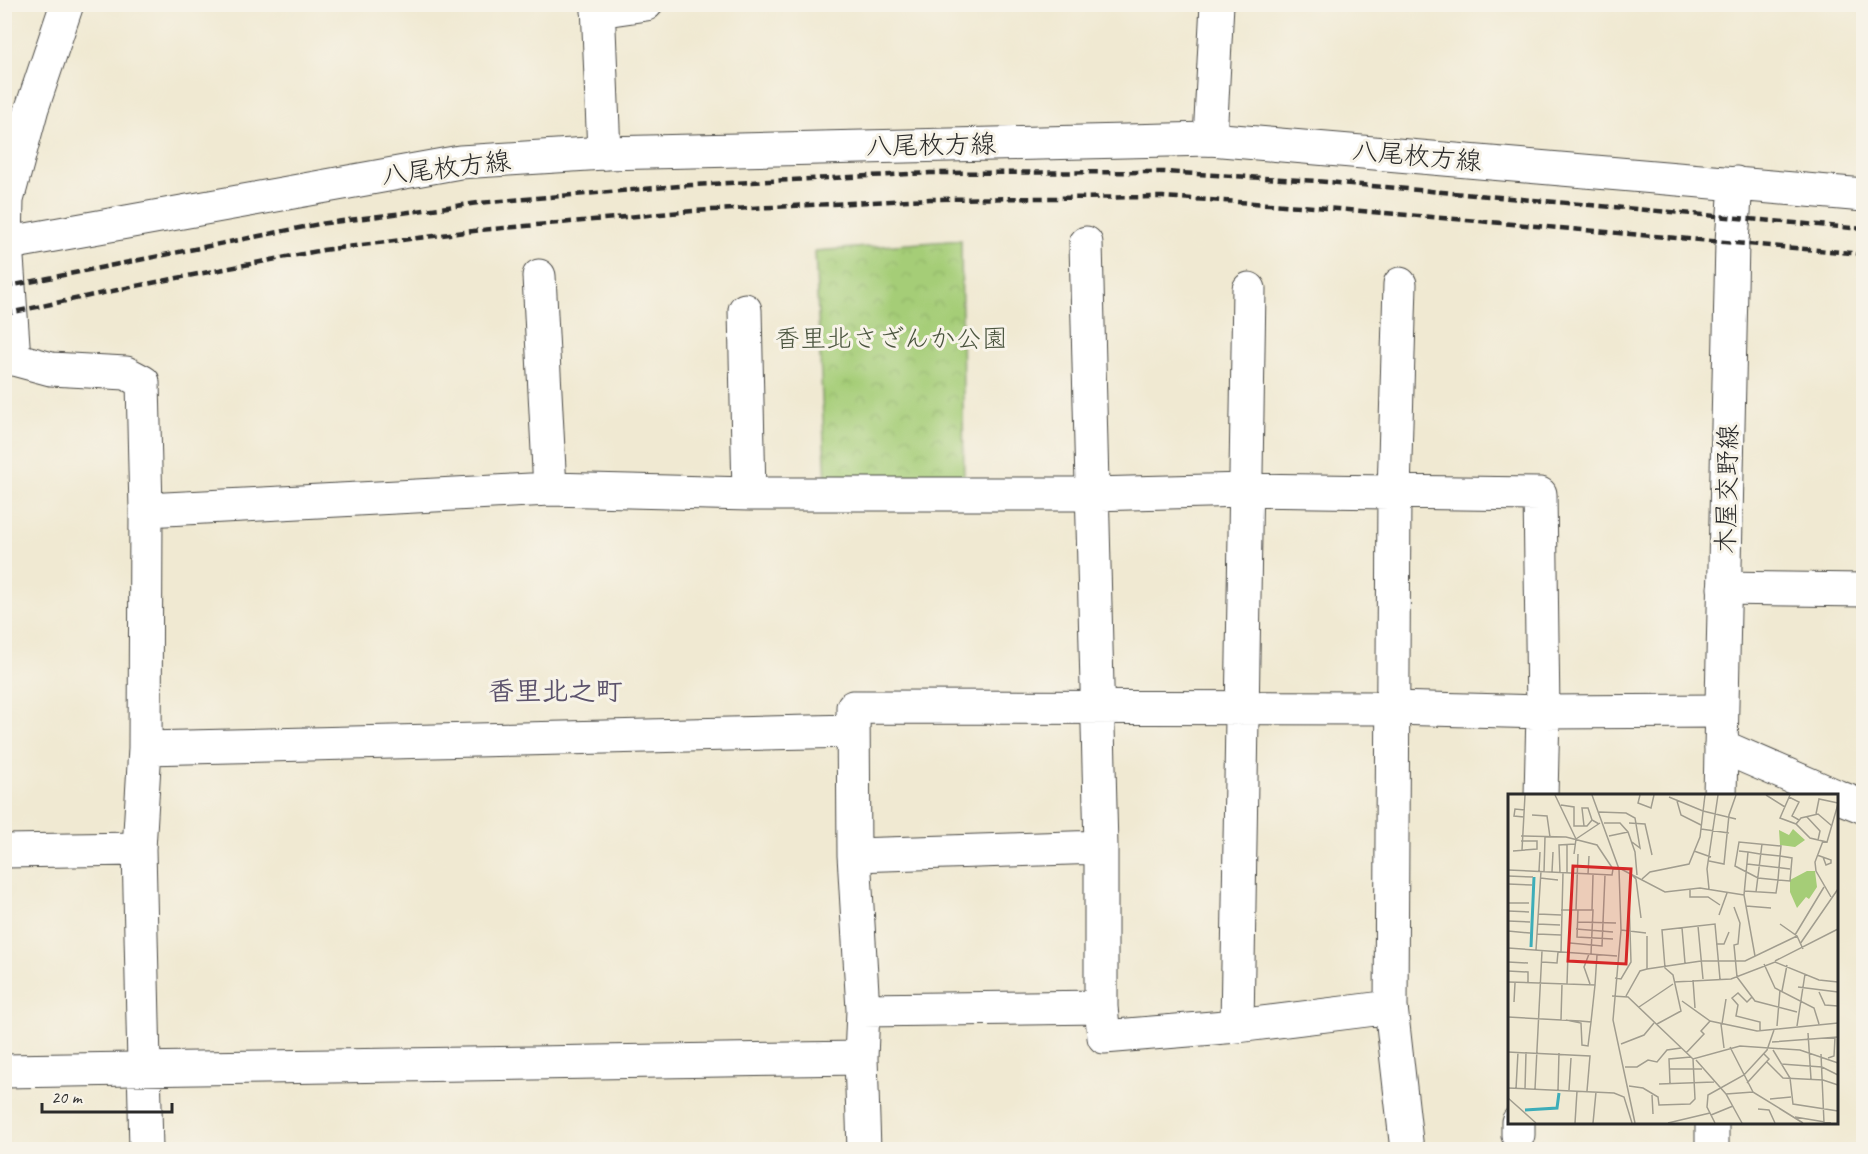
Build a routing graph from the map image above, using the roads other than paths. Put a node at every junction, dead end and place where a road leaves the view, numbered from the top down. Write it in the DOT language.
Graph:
graph roads {
  1 [pos="85,4"];
  2 [pos="646,4"];
  3 [pos="1216,4"];
  4 [pos="598,8"];
  5 [pos="63,18"];
  6 [pos="1210,139"];
  7 [pos="604,153"];
  8 [pos="1736,183"];
  9 [pos="1863,195"];
  10 [pos="5,243"];
  11 [pos="1086,243"];
  12 [pos="539,276"];
  13 [pos="1400,284"];
  14 [pos="1249,289"];
  15 [pos="746,310"];
  16 [pos="9,362"];
  17 [pos="550,489"];
  18 [pos="1245,490"];
  19 [pos="1394,492"];
  20 [pos="749,494"];
  21 [pos="1092,494"];
  22 [pos="146,510"];
  23 [pos="1724,588"];
  24 [pos="1863,590"];
  25 [pos="1242,707"];
  26 [pos="1097,708"];
  27 [pos="1392,708"];
  28 [pos="1721,711"];
  29 [pos="1543,712"];
  30 [pos="853,731"];
  31 [pos="1721,746"];
  32 [pos="146,748"];
  33 [pos="1541,794"];
  34 [pos="1720,794"];
  35 [pos="1831,794"];
  36 [pos="1838,797"];
  37 [pos="1863,807"];
  38 [pos="1101,847"];
  39 [pos="139,849"];
  40 [pos="4,851"];
  41 [pos="855,855"];
  42 [pos="1390,1007"];
  43 [pos="1101,1008"];
  44 [pos="863,1010"];
  45 [pos="1236,1026"];
  46 [pos="861,1058"];
  47 [pos="145,1068"];
  48 [pos="4,1071"];
  49 [pos="1712,1124"];
  50 [pos="146,1149"];
  51 [pos="864,1149"];
  52 [pos="1407,1149"];
  53 [pos="1712,1149"];
  1 -- 5 [label="street"];
  2 -- 4 [label="street"];
  3 -- 6 [label="street"];
  4 -- 7 [label="street"];
  5 -- 10 [label="street"];
  6 -- 7 [label="street, 八尾枚方線"];
  6 -- 8 [label="street, 八尾枚方線"];
  7 -- 10 [label="street, 八尾枚方線"];
  8 -- 9 [label="street, 八尾枚方線"];
  8 -- 23 [label="street, 木屋交野線"];
  10 -- 16 [label="street"];
  11 -- 21 [label="street"];
  12 -- 17 [label="street"];
  13 -- 19 [label="street"];
  14 -- 18 [label="street"];
  15 -- 20 [label="street"];
  16 -- 22 [label="street"];
  17 -- 20 [label="street"];
  17 -- 22 [label="street"];
  18 -- 19 [label="street"];
  18 -- 21 [label="street"];
  18 -- 25 [label="street"];
  19 -- 27 [label="street"];
  19 -- 29 [label="street"];
  20 -- 21 [label="street"];
  21 -- 26 [label="street"];
  22 -- 32 [label="street"];
  23 -- 24 [label="street"];
  23 -- 28 [label="street, 木屋交野線"];
  25 -- 26 [label="street"];
  25 -- 27 [label="street"];
  25 -- 45 [label="street"];
  26 -- 30 [label="street"];
  26 -- 38 [label="street"];
  27 -- 29 [label="street"];
  27 -- 42 [label="street"];
  28 -- 29 [label="street"];
  28 -- 31 [label="street, 木屋交野線"];
  29 -- 33 [label="street"];
  30 -- 32 [label="street"];
  30 -- 41 [label="street"];
  31 -- 34 [label="street, 木屋交野線"];
  31 -- 35 [label="street"];
  32 -- 39 [label="street"];
  36 -- 37 [label="street"];
  38 -- 41 [label="street"];
  38 -- 43 [label="street"];
  39 -- 40 [label="street"];
  39 -- 47 [label="street"];
  41 -- 44 [label="street"];
  42 -- 45 [label="street"];
  42 -- 52 [label="street"];
  43 -- 44 [label="street"];
  43 -- 45 [label="street"];
  44 -- 46 [label="street"];
  46 -- 47 [label="street"];
  46 -- 51 [label="street"];
  47 -- 48 [label="street"];
  47 -- 50 [label="street"];
  49 -- 53 [label="street"];
}
